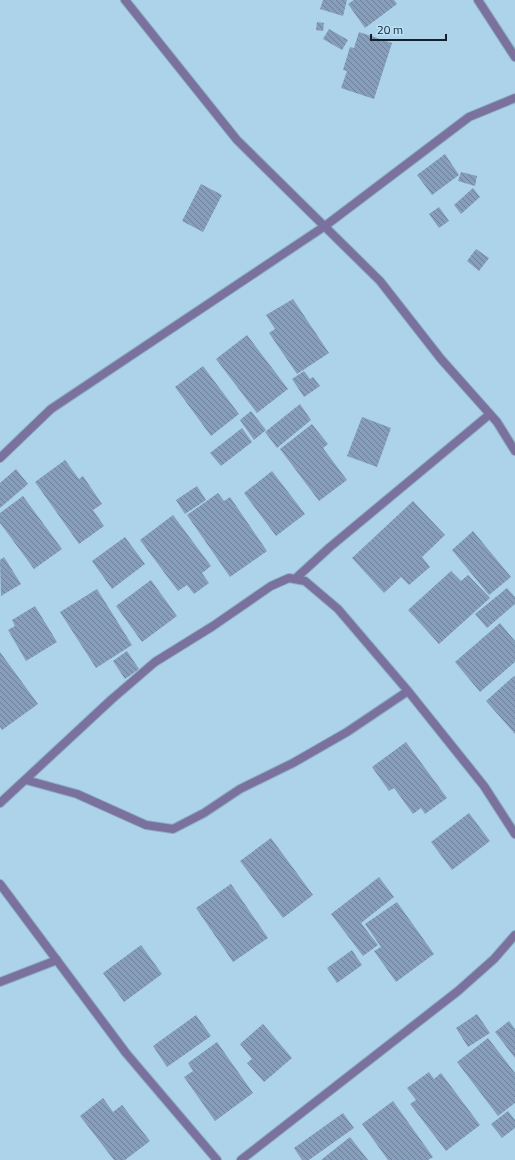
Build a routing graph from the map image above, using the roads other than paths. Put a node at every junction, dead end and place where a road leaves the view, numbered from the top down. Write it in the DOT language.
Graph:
graph roads {
  1 [pos="125,0"];
  2 [pos="478,0"];
  3 [pos="515,57"];
  4 [pos="515,98"];
  5 [pos="325,226"];
  6 [pos="490,414"];
  7 [pos="515,452"];
  8 [pos="0,458"];
  9 [pos="295,579"];
  10 [pos="408,691"];
  11 [pos="26,780"];
  12 [pos="0,803"];
  13 [pos="515,834"];
  14 [pos="0,884"];
  15 [pos="515,935"];
  16 [pos="57,960"];
  17 [pos="0,982"];
  18 [pos="217,1160"];
  19 [pos="241,1160"];
  1 -- 5 [label="street"];
  2 -- 3 [label="street"];
  4 -- 5 [label="street"];
  5 -- 6 [label="street"];
  5 -- 8 [label="street"];
  6 -- 7 [label="street"];
  6 -- 9 [label="street"];
  9 -- 10 [label="street"];
  9 -- 11 [label="street"];
  10 -- 11 [label="street"];
  10 -- 13 [label="street"];
  11 -- 12 [label="street"];
  14 -- 16 [label="street"];
  15 -- 19 [label="street"];
  16 -- 17 [label="street"];
  16 -- 18 [label="street"];
}
